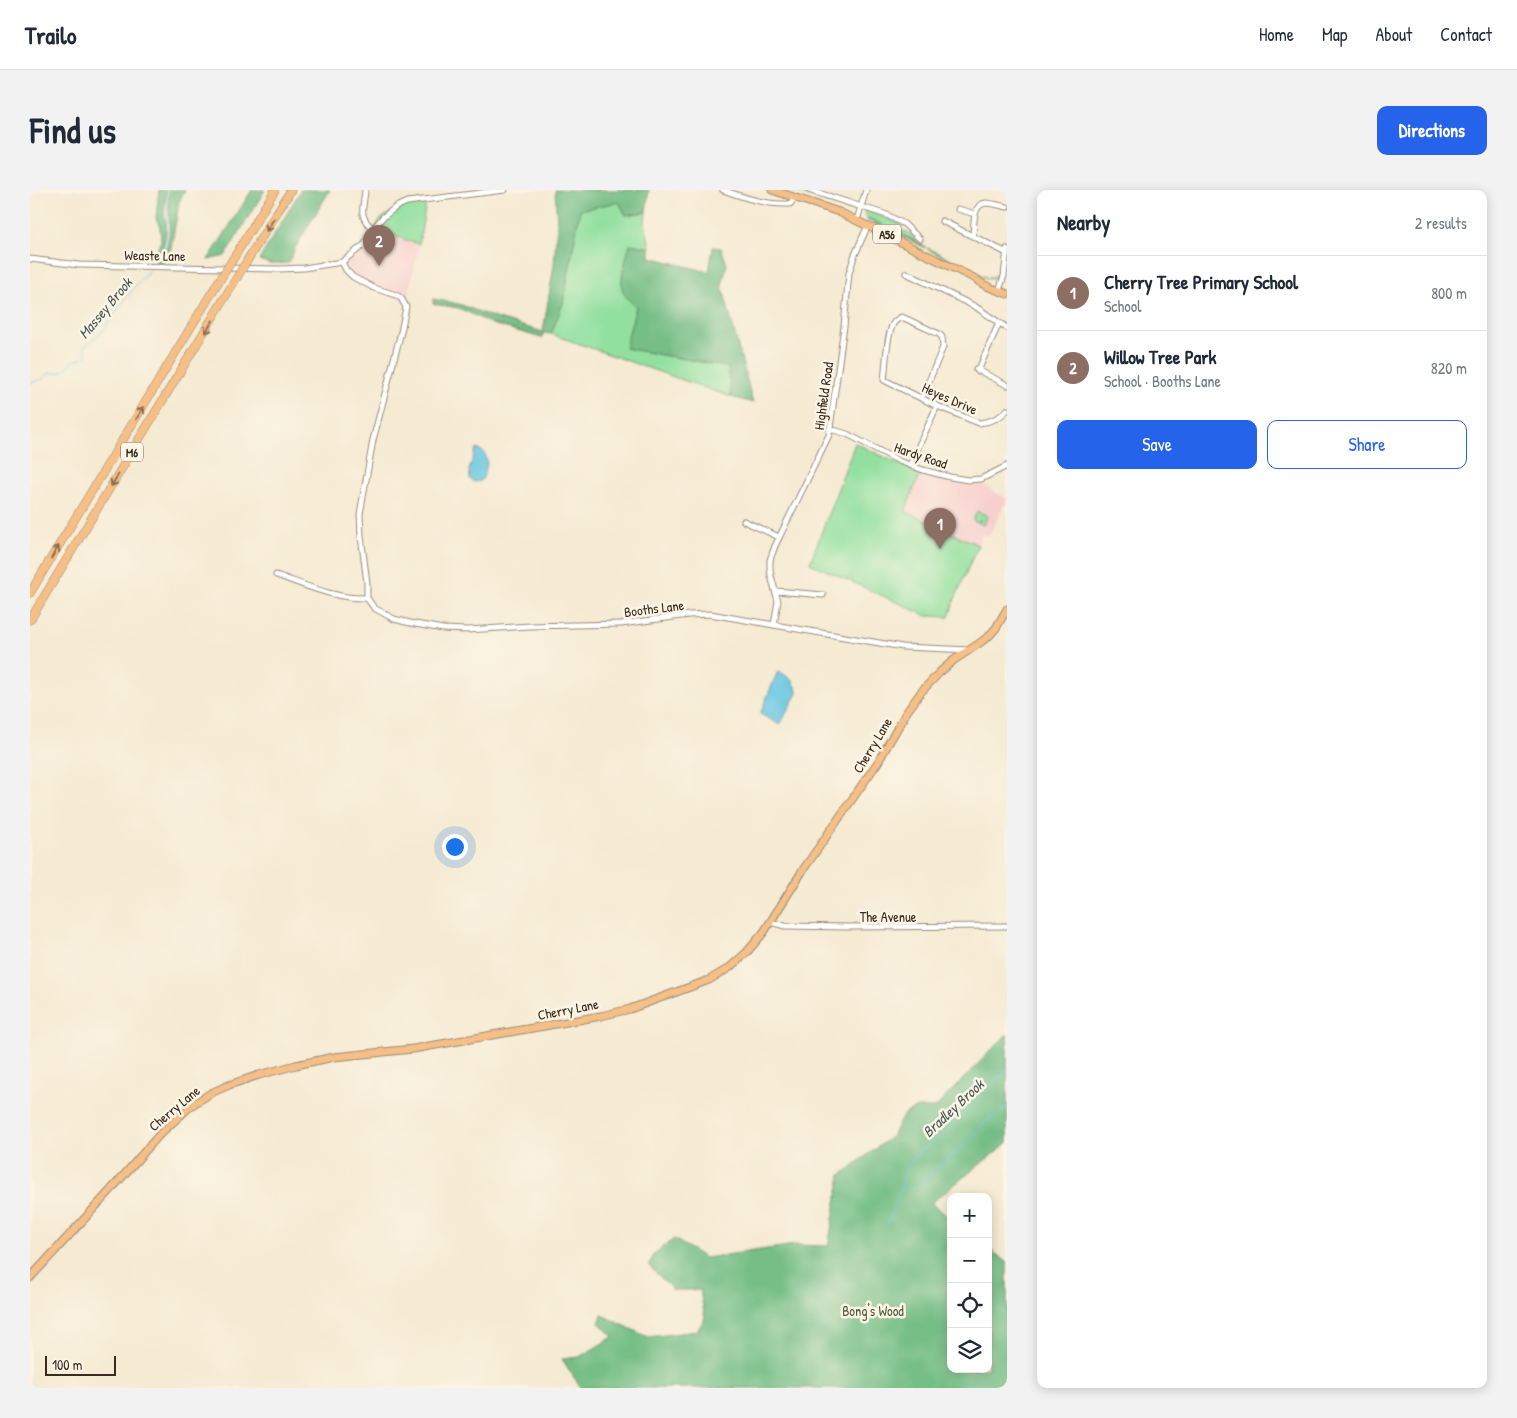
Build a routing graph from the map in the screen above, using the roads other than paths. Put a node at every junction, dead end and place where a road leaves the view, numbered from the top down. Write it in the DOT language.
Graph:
graph roads {
  1 [pos="275,190"];
  2 [pos="291,190"];
  3 [pos="365,190"];
  4 [pos="442,190"];
  5 [pos="505,190"];
  6 [pos="723,190"];
  7 [pos="772,190"];
  8 [pos="809,190"];
  9 [pos="866,190"];
  10 [pos="442,198"];
  11 [pos="795,198"];
  12 [pos="861,207"];
  13 [pos="1007,207"];
  14 [pos="958,209"];
  15 [pos="975,214"];
  16 [pos="856,220"];
  17 [pos="942,221"];
  18 [pos="868,225"];
  19 [pos="373,228"];
  20 [pos="973,236"];
  21 [pos="920,239"];
  22 [pos="1007,249"];
  23 [pos="1006,253"];
  24 [pos="30,259"];
  25 [pos="342,262"];
  26 [pos="906,273"];
  27 [pos="1000,290"];
  28 [pos="1007,294"];
  29 [pos="999,323"];
  30 [pos="1007,328"];
  31 [pos="1007,385"];
  32 [pos="922,398"];
  33 [pos="937,406"];
  34 [pos="1007,410"];
  35 [pos="830,429"];
  36 [pos="910,466"];
  37 [pos="1007,466"];
  38 [pos="744,521"];
  39 [pos="779,537"];
  40 [pos="276,575"];
  41 [pos="776,591"];
  42 [pos="30,593"];
  43 [pos="823,595"];
  44 [pos="367,598"];
  45 [pos="1007,609"];
  46 [pos="30,620"];
  47 [pos="774,625"];
  48 [pos="950,649"];
  49 [pos="970,650"];
  50 [pos="954,660"];
  51 [pos="770,922"];
  52 [pos="1007,926"];
  53 [pos="30,1278"];
  42 -- 1 [label="highway, M6, one-way, bridge"];
  2 -- 46 [label="highway, M6, one-way, bridge"];
  3 -- 19 [label="street"];
  4 -- 10 [label="street"];
  5 -- 10 [label="street"];
  6 -- 11 [label="street"];
  7 -- 11 [label="main road, A56"];
  8 -- 12 [label="street"];
  9 -- 12 [label="street"];
  10 -- 19 [label="street"];
  11 -- 16 [label="main road, A56"];
  12 -- 16 [label="street"];
  12 -- 21 [label="street"];
  13 -- 15 [label="street"];
  14 -- 15 [label="street"];
  15 -- 20 [label="street"];
  16 -- 18 [label="main road, A56"];
  17 -- 20 [label="street"];
  18 -- 27 [label="main road, A56"];
  18 -- 35 [label="street, Highfield Road"];
  19 -- 25 [label="street"];
  20 -- 23 [label="street"];
  22 -- 23 [label="street"];
  23 -- 27 [label="street"];
  24 -- 25 [label="street, Weaste Lane"];
  25 -- 44 [label="street"];
  26 -- 29 [label="street"];
  27 -- 28 [label="main road, A56"];
  29 -- 30 [label="street"];
  29 -- 31 [label="street"];
  32 -- 32 [label="street, Heyes Drive"];
  32 -- 33 [label="street, Heyes Drive"];
  33 -- 34 [label="street, Heyes Drive"];
  33 -- 36 [label="street"];
  35 -- 36 [label="street, Hardy Road"];
  35 -- 39 [label="street, Highfield Road"];
  36 -- 37 [label="street, Hardy Road"];
  38 -- 39 [label="street"];
  39 -- 41 [label="street, Highfield Road"];
  40 -- 44 [label="street"];
  41 -- 43 [label="street"];
  41 -- 47 [label="street, Highfield Road"];
  44 -- 47 [label="street, Booths Lane"];
  45 -- 49 [label="main road, Cherry Lane"];
  47 -- 48 [label="street, Booths Lane"];
  48 -- 49 [label="street, Booths Lane"];
  48 -- 50 [label="street"];
  49 -- 50 [label="main road, Cherry Lane"];
  50 -- 51 [label="main road, Cherry Lane"];
  51 -- 52 [label="street, The Avenue"];
  51 -- 53 [label="main road, Cherry Lane"];
}
